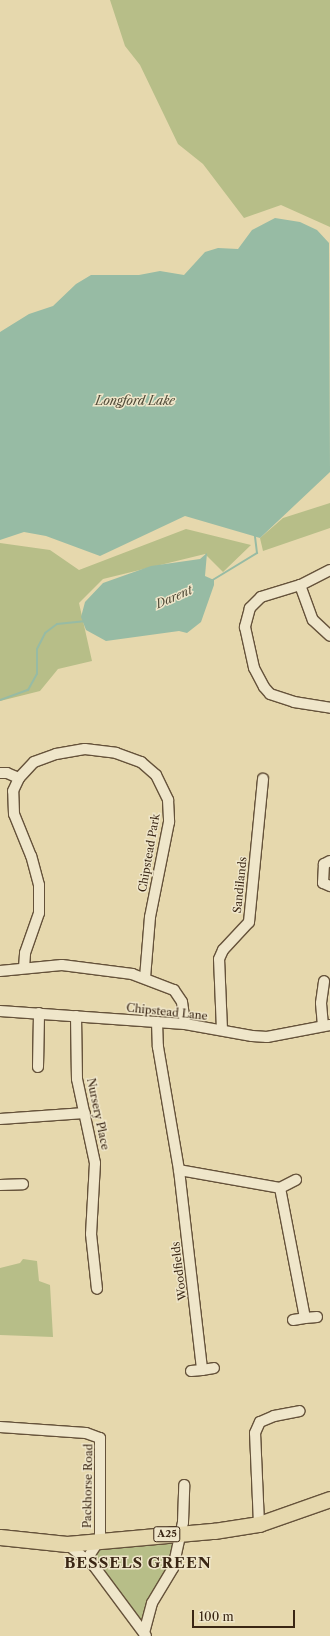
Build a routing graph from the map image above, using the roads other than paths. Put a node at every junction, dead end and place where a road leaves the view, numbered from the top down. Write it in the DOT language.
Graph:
graph roads {
  1 [pos="330,570"];
  2 [pos="300,585"];
  3 [pos="330,636"];
  4 [pos="330,708"];
  5 [pos="0,774"];
  6 [pos="19,778"];
  7 [pos="263,779"];
  8 [pos="330,861"];
  9 [pos="330,886"];
  10 [pos="24,968"];
  11 [pos="0,971"];
  12 [pos="145,978"];
  13 [pos="324,981"];
  14 [pos="0,1011"];
  15 [pos="39,1012"];
  16 [pos="76,1016"];
  17 [pos="158,1022"];
  18 [pos="185,1024"];
  19 [pos="326,1025"];
  20 [pos="222,1030"];
  21 [pos="38,1067"];
  22 [pos="84,1113"];
  23 [pos="0,1119"];
  24 [pos="179,1170"];
  25 [pos="296,1180"];
  26 [pos="22,1184"];
  27 [pos="0,1185"];
  28 [pos="280,1188"];
  29 [pos="97,1289"];
  30 [pos="317,1317"];
  31 [pos="305,1318"];
  32 [pos="293,1320"];
  33 [pos="214,1368"];
  34 [pos="202,1370"];
  35 [pos="191,1371"];
  36 [pos="300,1411"];
  37 [pos="0,1427"];
  38 [pos="184,1485"];
  39 [pos="330,1499"];
  40 [pos="259,1524"];
  41 [pos="181,1533"];
  42 [pos="0,1537"];
  43 [pos="100,1540"];
  44 [pos="67,1544"];
  45 [pos="87,1559"];
  46 [pos="145,1634"];
  1 -- 2 [label="street"];
  2 -- 3 [label="street"];
  2 -- 4 [label="street"];
  5 -- 6 [label="street"];
  6 -- 10 [label="street, Chipstead Park"];
  6 -- 12 [label="street, Chipstead Park"];
  7 -- 20 [label="street, Sandilands"];
  8 -- 9 [label="street"];
  10 -- 11 [label="street"];
  10 -- 12 [label="street"];
  12 -- 18 [label="street"];
  13 -- 19 [label="street"];
  14 -- 15 [label="street, Chipstead Lane"];
  15 -- 16 [label="street, Chipstead Lane"];
  15 -- 21 [label="street"];
  16 -- 17 [label="street, Chipstead Lane"];
  16 -- 22 [label="street, Nursery Place"];
  17 -- 18 [label="street, Chipstead Lane"];
  17 -- 24 [label="street, Woodfields"];
  18 -- 20 [label="street, Chipstead Lane"];
  19 -- 20 [label="street, Chipstead Lane"];
  22 -- 23 [label="street"];
  22 -- 29 [label="street, Nursery Place"];
  24 -- 28 [label="street"];
  24 -- 34 [label="street, Woodfields"];
  25 -- 28 [label="street"];
  26 -- 27 [label="street"];
  28 -- 31 [label="street"];
  30 -- 31 [label="street"];
  31 -- 32 [label="street"];
  33 -- 34 [label="street"];
  34 -- 35 [label="street"];
  36 -- 40 [label="street"];
  37 -- 43 [label="street, Packhorse Road"];
  38 -- 41 [label="street"];
  39 -- 40 [label="highway, A25"];
  40 -- 41 [label="highway, A25"];
  41 -- 43 [label="highway, A25"];
  41 -- 46 [label="street"];
  42 -- 44 [label="highway, A25"];
  43 -- 44 [label="highway, A25"];
  43 -- 45 [label="street"];
  44 -- 45 [label="street"];
  45 -- 46 [label="street"];
}
